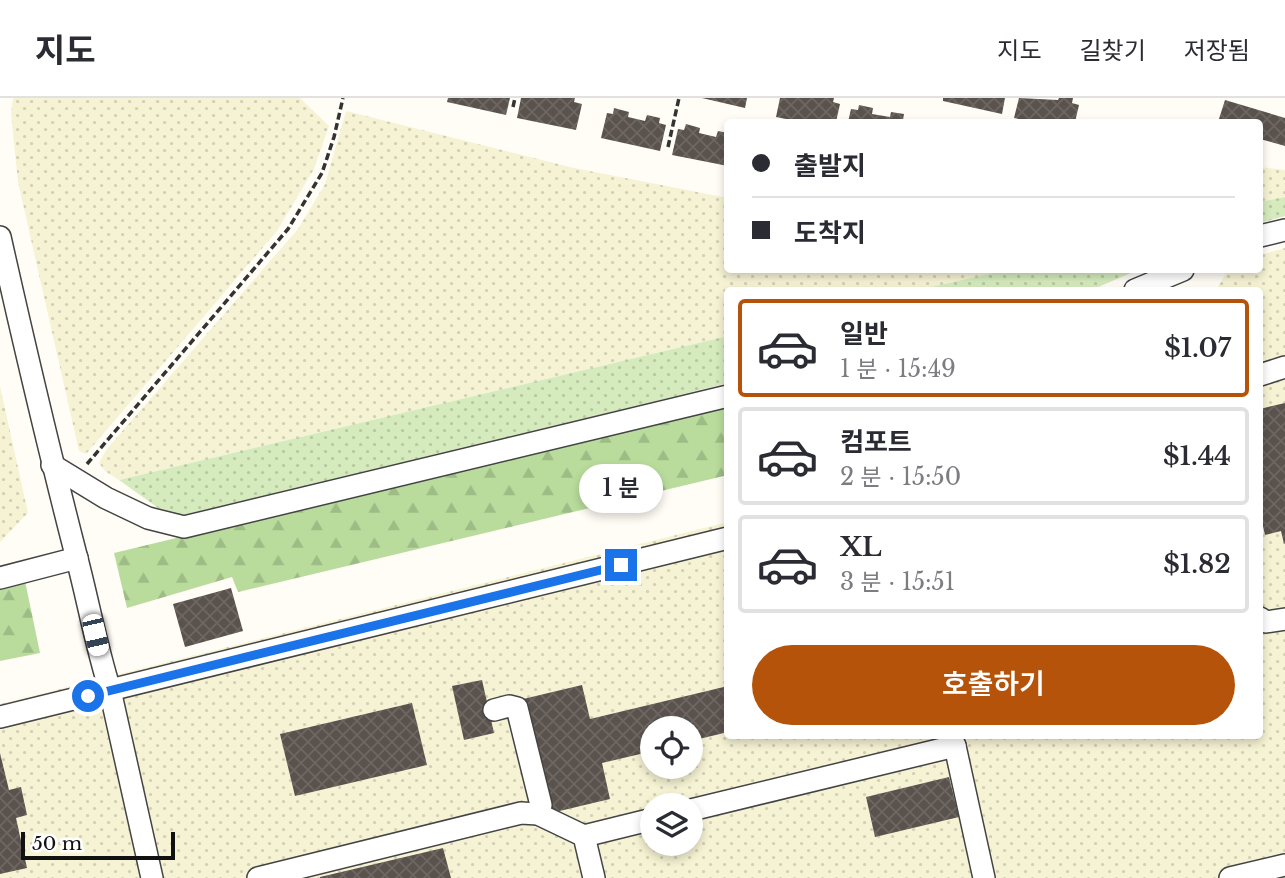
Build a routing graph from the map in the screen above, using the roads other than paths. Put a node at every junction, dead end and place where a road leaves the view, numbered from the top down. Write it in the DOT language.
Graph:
graph roads {
  1 [pos="1285,230"];
  2 [pos="1263,235"];
  3 [pos="0,237"];
  4 [pos="1176,273"];
  5 [pos="1142,287"];
  6 [pos="1285,367"];
  7 [pos="1263,374"];
  8 [pos="724,397"];
  9 [pos="52,465"];
  10 [pos="724,539"];
  11 [pos="77,558"];
  12 [pos="0,578"];
  13 [pos="1263,620"];
  14 [pos="1285,620"];
  15 [pos="110,691"];
  16 [pos="494,710"];
  17 [pos="0,717"];
  18 [pos="952,741"];
  19 [pos="703,807"];
  20 [pos="538,814"];
  21 [pos="640,822"];
  22 [pos="584,836"];
  23 [pos="1285,865"];
  24 [pos="152,878"];
  25 [pos="258,878"];
  26 [pos="594,878"];
  27 [pos="984,878"];
  28 [pos="1230,878"];
  1 -- 2 [label="street"];
  3 -- 9 [label="street"];
  4 -- 5 [label="street"];
  6 -- 7 [label="street"];
  8 -- 9 [label="street"];
  9 -- 11 [label="street"];
  10 -- 15 [label="street"];
  11 -- 12 [label="street"];
  11 -- 15 [label="street"];
  13 -- 14 [label="street"];
  15 -- 17 [label="street"];
  15 -- 24 [label="street"];
  16 -- 20 [label="street"];
  18 -- 19 [label="street"];
  18 -- 27 [label="street"];
  20 -- 22 [label="street"];
  20 -- 25 [label="street"];
  21 -- 22 [label="street"];
  22 -- 26 [label="street"];
  23 -- 28 [label="street"];
}
